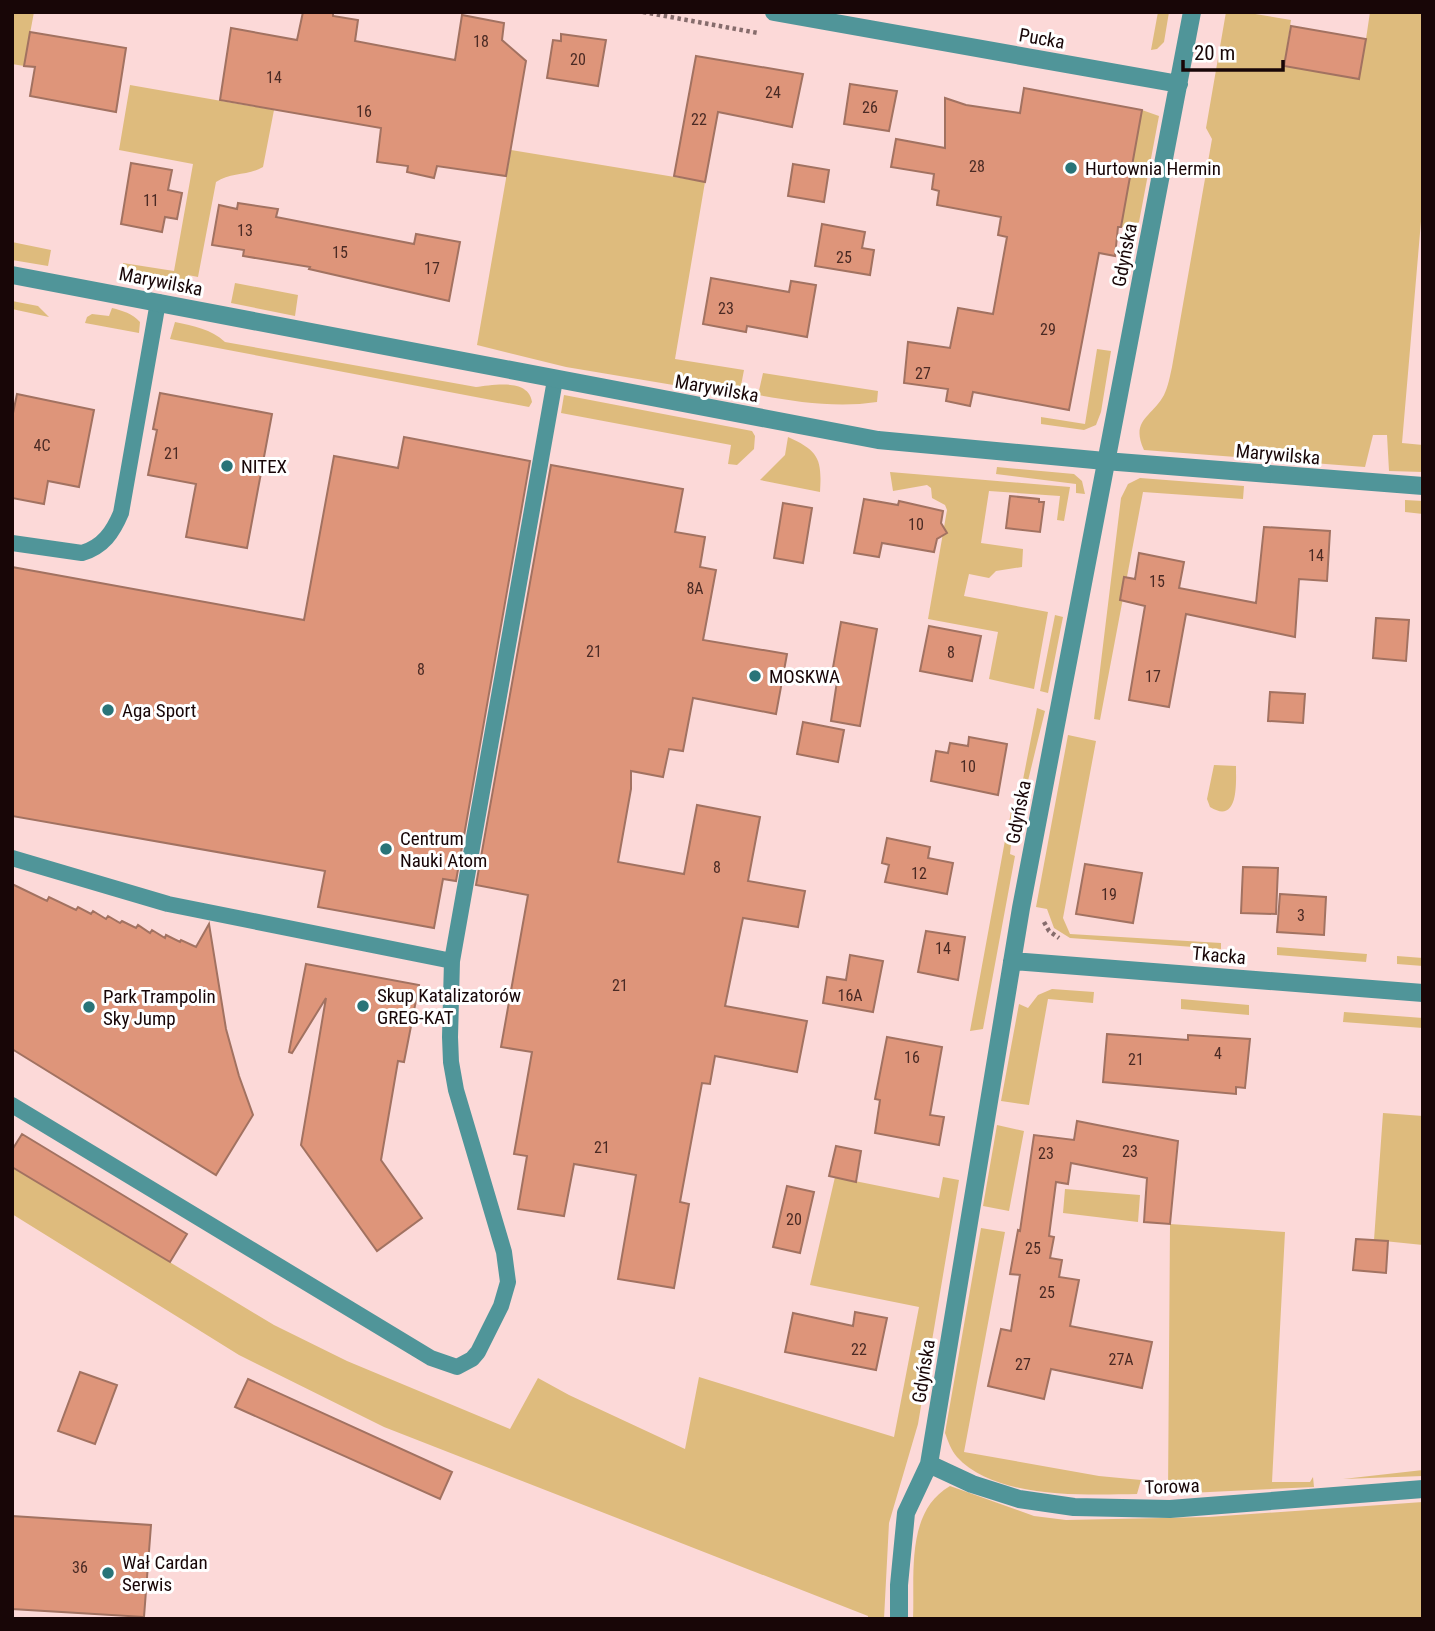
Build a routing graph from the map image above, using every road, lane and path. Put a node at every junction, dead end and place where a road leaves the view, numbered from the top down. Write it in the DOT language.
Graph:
graph roads {
  1 [pos="774,12"];
  2 [pos="1192,12"];
  3 [pos="1179,84"];
  4 [pos="12,275"];
  5 [pos="158,302"];
  6 [pos="555,380"];
  7 [pos="1105,461"];
  8 [pos="1423,486"];
  9 [pos="12,543"];
  10 [pos="12,858"];
  11 [pos="452,961"];
  12 [pos="1012,961"];
  13 [pos="1423,992"];
  14 [pos="12,1104"];
  15 [pos="929,1464"];
  16 [pos="1423,1489"];
  17 [pos="900,1619"];
  1 -- 3 [label="street, Pucka"];
  2 -- 3 [label="street, Gdyńska"];
  3 -- 7 [label="street, Gdyńska"];
  4 -- 5 [label="street, Marywilska"];
  5 -- 6 [label="street, Marywilska"];
  5 -- 9 [label="lane"];
  6 -- 7 [label="street, Marywilska"];
  6 -- 11 [label="lane"];
  7 -- 8 [label="street, Marywilska"];
  7 -- 12 [label="street, Gdyńska"];
  10 -- 11 [label="lane"];
  11 -- 14 [label="lane"];
  12 -- 13 [label="street, Tkacka"];
  12 -- 15 [label="street, Gdyńska"];
  15 -- 16 [label="street, Torowa"];
  15 -- 17 [label="street, Gdyńska"];
}
